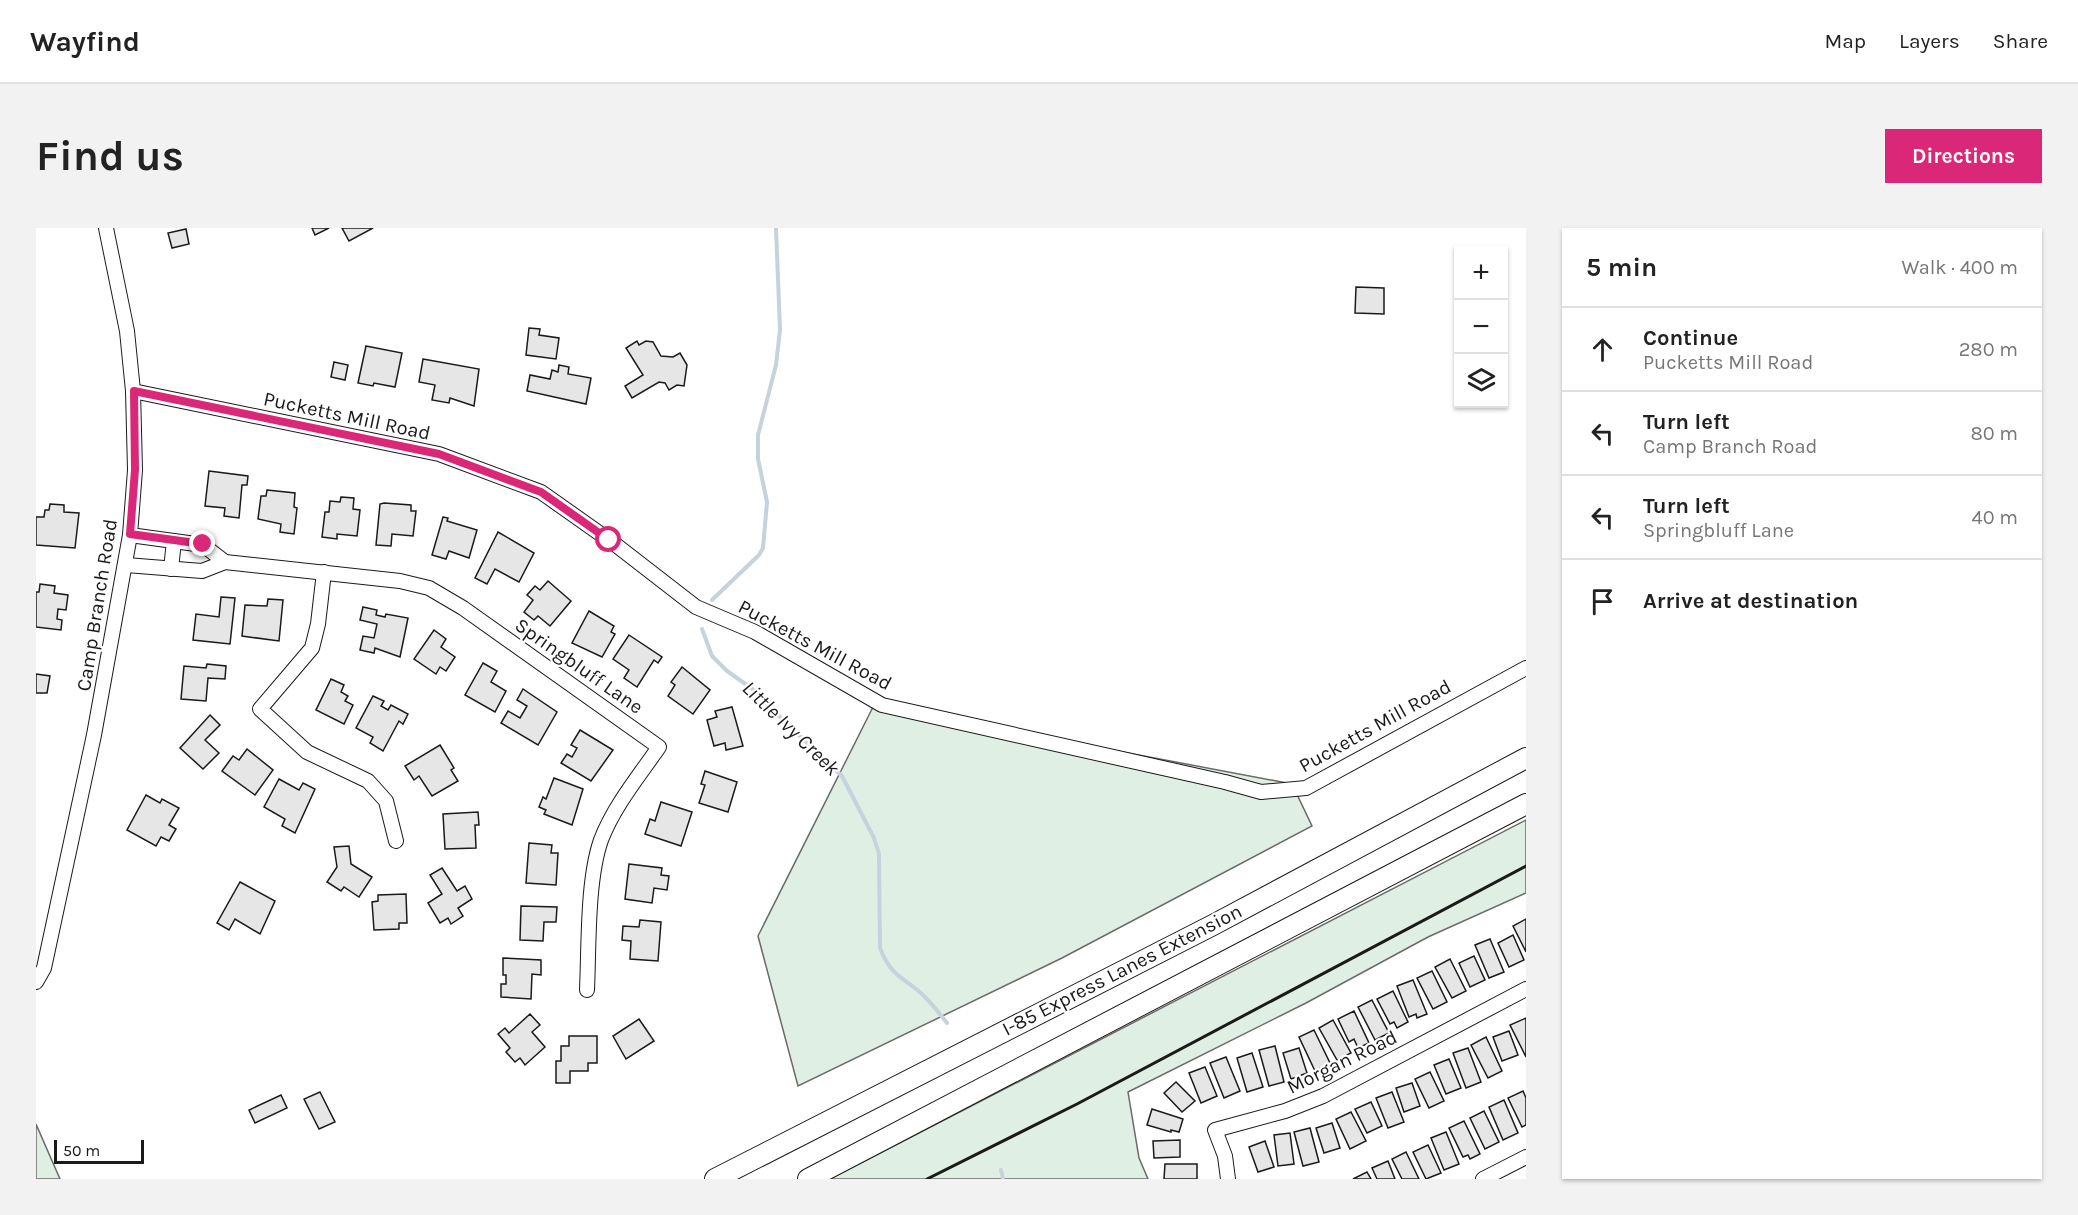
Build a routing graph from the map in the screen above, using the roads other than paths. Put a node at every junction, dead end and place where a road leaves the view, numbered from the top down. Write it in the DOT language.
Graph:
graph roads {
  1 [pos="106,228"];
  2 [pos="134,391"];
  3 [pos="130,534"];
  4 [pos="174,540"];
  5 [pos="225,562"];
  6 [pos="126,565"];
  7 [pos="171,569"];
  8 [pos="324,572"];
  9 [pos="1526,668"];
  10 [pos="1526,758"];
  11 [pos="1526,804"];
  12 [pos="396,841"];
  13 [pos="36,982"];
  14 [pos="586,990"];
  15 [pos="1526,990"];
  16 [pos="1526,1157"];
  17 [pos="715,1179"];
  18 [pos="808,1179"];
  19 [pos="1228,1179"];
  20 [pos="1483,1179"];
  1 -- 2 [label="street, Camp Branch Road"];
  2 -- 3 [label="street, Camp Branch Road"];
  2 -- 9 [label="street, Pucketts Mill Road"];
  3 -- 4 [label="street"];
  3 -- 6 [label="street, Camp Branch Road"];
  4 -- 5 [label="street"];
  4 -- 7 [label="street"];
  5 -- 7 [label="street, Springbluff Lane"];
  5 -- 8 [label="street, Springbluff Lane"];
  6 -- 7 [label="street, Springbluff Lane"];
  6 -- 13 [label="street, Camp Branch Road"];
  8 -- 12 [label="street"];
  8 -- 14 [label="street, Springbluff Lane"];
  10 -- 17 [label="highway, I-85 Express Lanes Extension"];
  11 -- 18 [label="highway, I-85 Express Lanes Extension"];
  15 -- 19 [label="street, Morgan Road"];
  16 -- 20 [label="street"];
}
